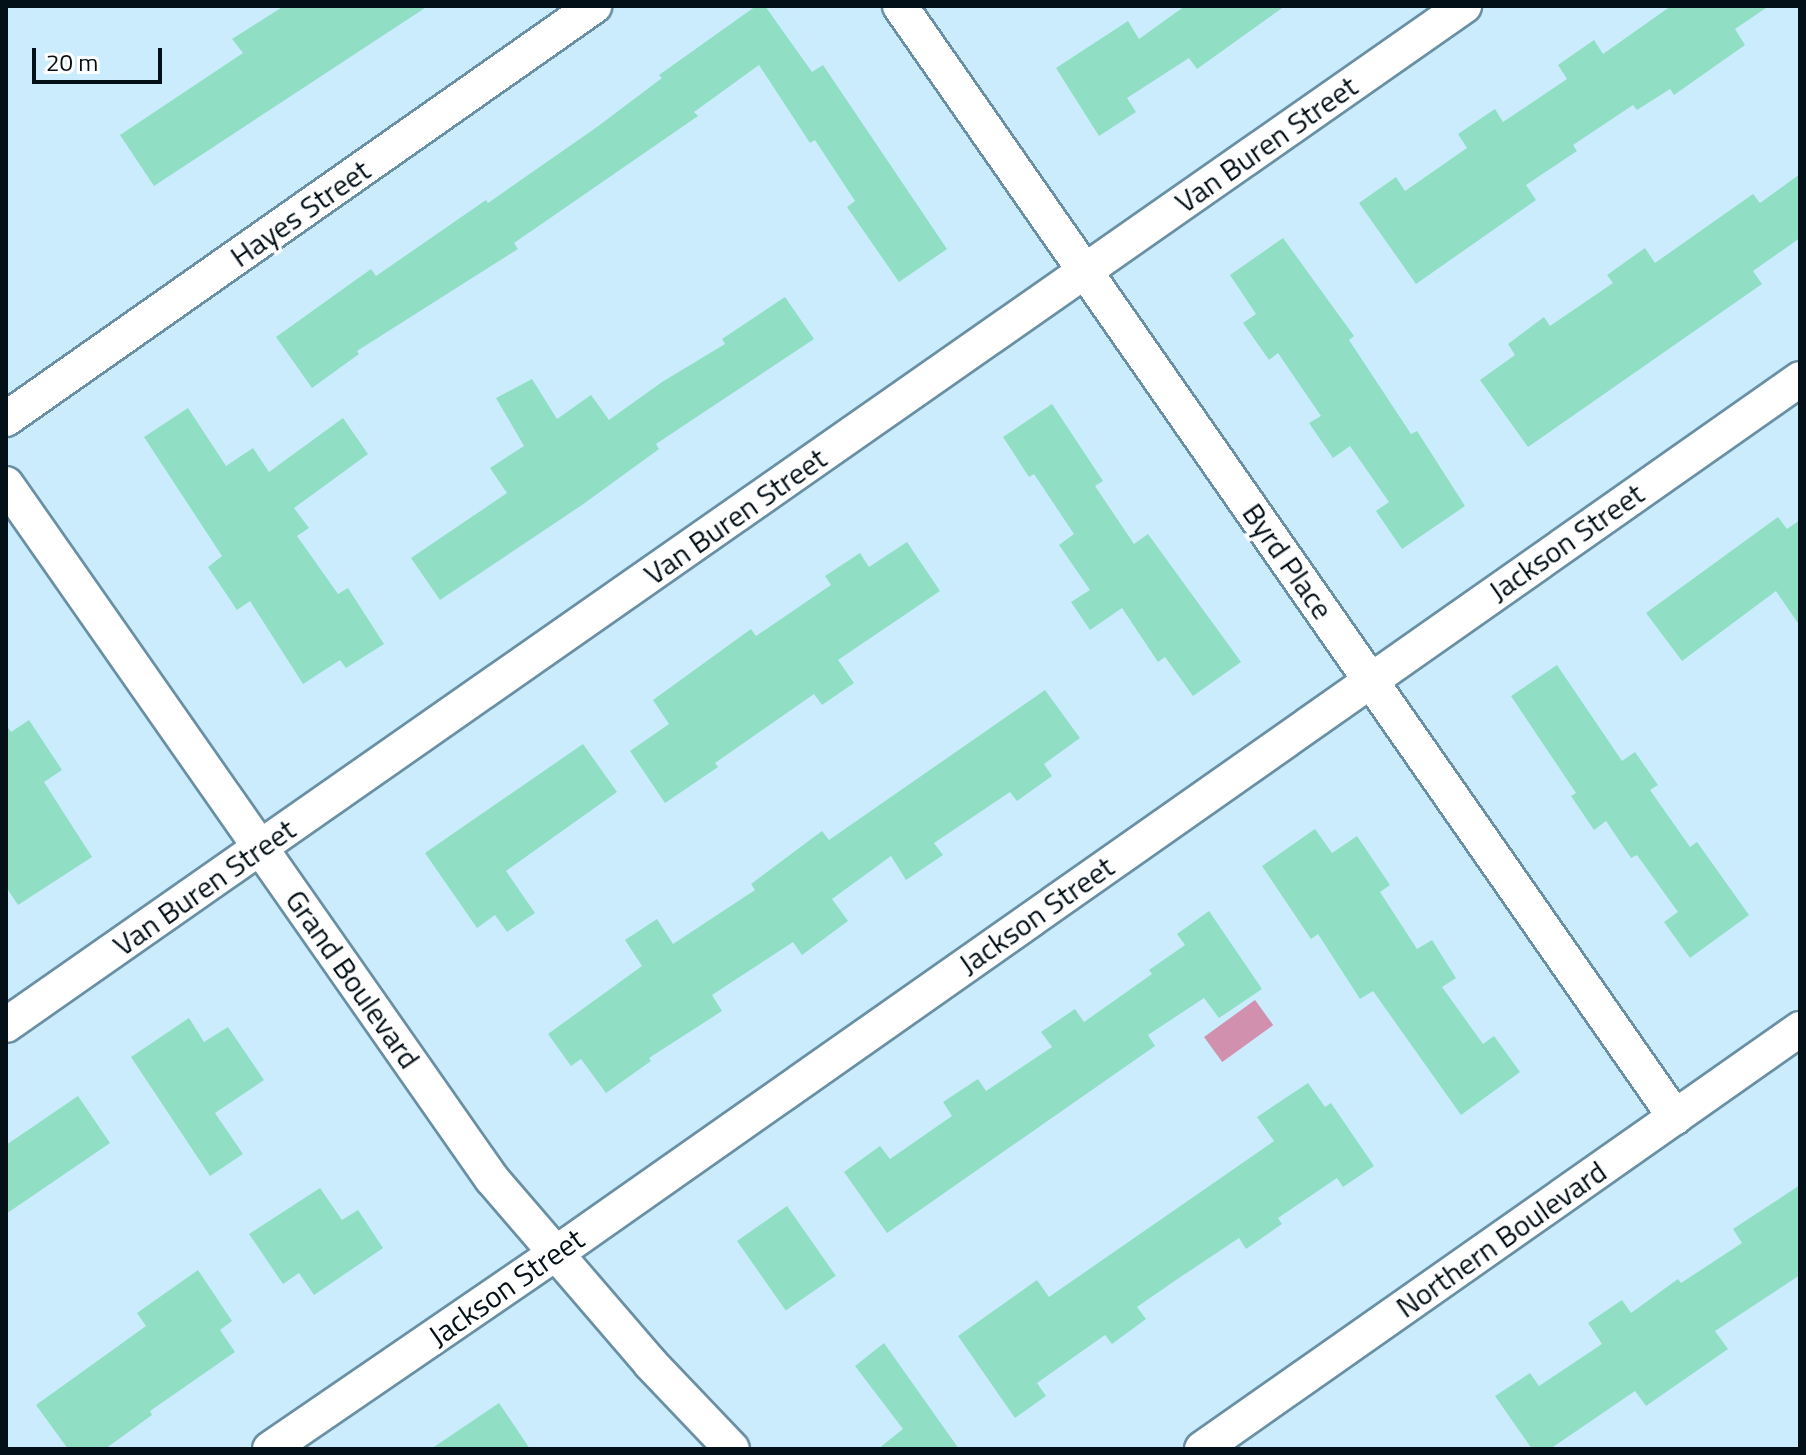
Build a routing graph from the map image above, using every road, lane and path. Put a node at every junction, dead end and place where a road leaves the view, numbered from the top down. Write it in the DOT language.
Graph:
graph roads {
  1 [pos="594,6"];
  2 [pos="900,6"];
  3 [pos="1464,6"];
  4 [pos="1086,270"];
  5 [pos="1800,379"];
  6 [pos="6,419"];
  7 [pos="6,484"];
  8 [pos="1370,679"];
  9 [pos="261,847"];
  10 [pos="6,1025"];
  11 [pos="1800,1029"];
  12 [pos="1675,1117"];
  13 [pos="558,1252"];
  14 [pos="270,1449"];
  15 [pos="732,1449"];
  16 [pos="1202,1449"];
  1 -- 6 [label="street, Hayes Street"];
  2 -- 4 [label="street, Byrd Place"];
  3 -- 4 [label="street, Van Buren Street"];
  4 -- 8 [label="street, Byrd Place"];
  4 -- 9 [label="street, Van Buren Street"];
  5 -- 8 [label="street, Jackson Street"];
  7 -- 9 [label="street, Grand Boulevard"];
  8 -- 12 [label="street, Byrd Place"];
  8 -- 13 [label="street, Jackson Street"];
  9 -- 10 [label="street, Van Buren Street"];
  9 -- 13 [label="street, Grand Boulevard"];
  11 -- 12 [label="street, Northern Boulevard"];
  12 -- 16 [label="street, Northern Boulevard"];
  13 -- 14 [label="street, Jackson Street"];
  13 -- 15 [label="street, Grand Boulevard"];
}
